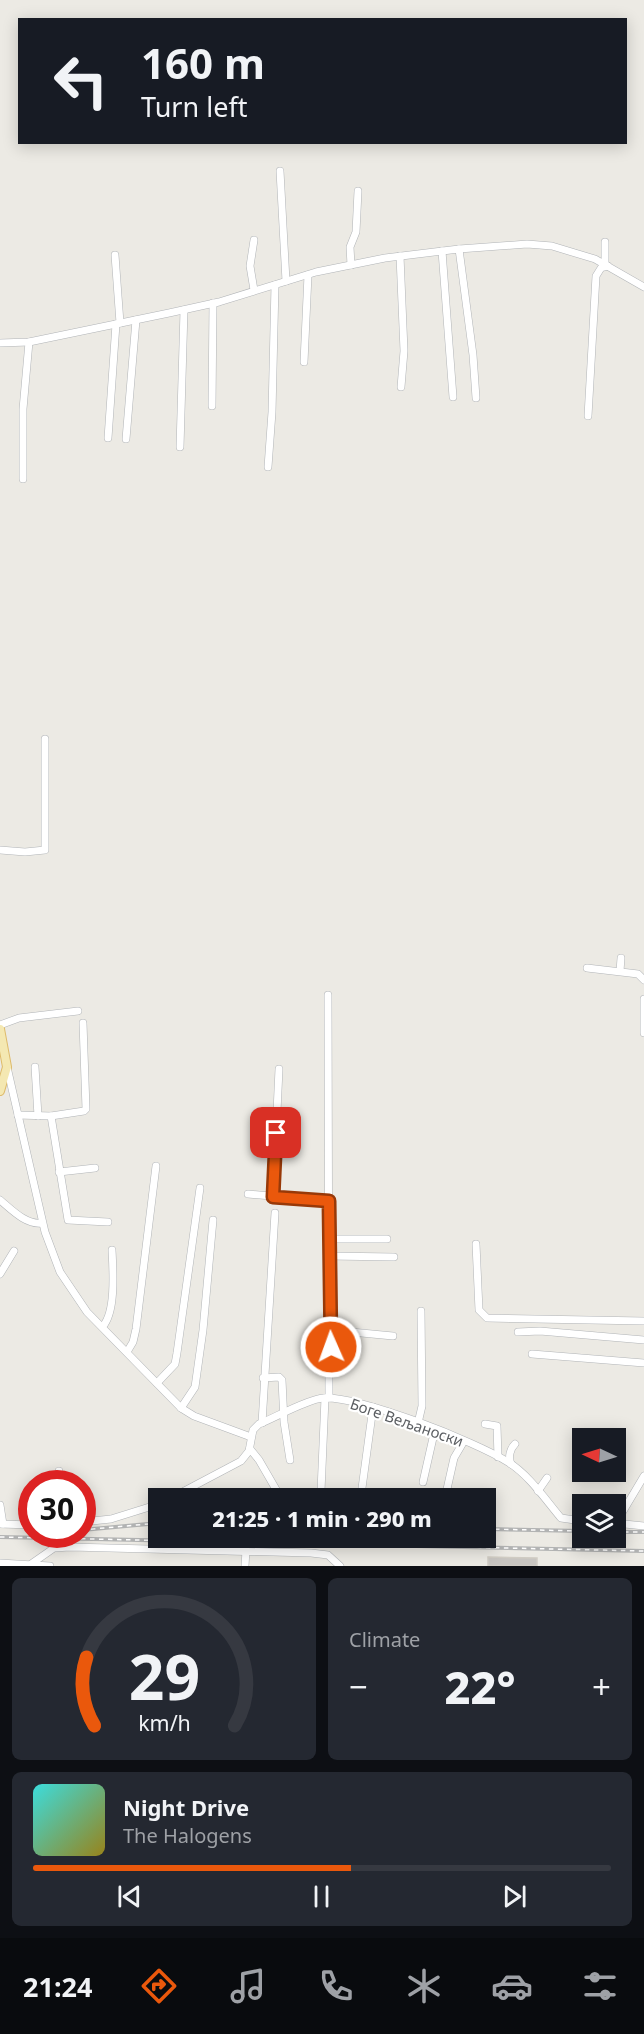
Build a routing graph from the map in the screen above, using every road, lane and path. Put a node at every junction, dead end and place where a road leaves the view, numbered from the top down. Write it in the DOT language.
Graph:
graph roads {
  1 [pos="280,171"];
  2 [pos="358,191"];
  3 [pos="254,240"];
  4 [pos="605,242"];
  5 [pos="459,249"];
  6 [pos="442,251"];
  7 [pos="115,255"];
  8 [pos="400,256"];
  9 [pos="351,265"];
  10 [pos="607,265"];
  11 [pos="308,275"];
  12 [pos="286,281"];
  13 [pos="275,285"];
  14 [pos="644,287"];
  15 [pos="254,290"];
  16 [pos="213,303"];
  17 [pos="184,309"];
  18 [pos="136,320"];
  19 [pos="118,324"];
  20 [pos="29,342"];
  21 [pos="0,343"];
  22 [pos="304,362"];
  23 [pos="400,387"];
  24 [pos="453,397"];
  25 [pos="476,398"];
  26 [pos="212,406"];
  27 [pos="588,416"];
  28 [pos="108,438"];
  29 [pos="126,439"];
  30 [pos="180,447"];
  31 [pos="268,467"];
  32 [pos="23,479"];
  33 [pos="45,739"];
  34 [pos="0,850"];
  35 [pos="621,958"];
  36 [pos="587,968"];
  37 [pos="620,971"];
  38 [pos="644,980"];
  39 [pos="328,995"];
  40 [pos="644,999"];
  41 [pos="78,1011"];
  42 [pos="83,1023"];
  43 [pos="0,1027"];
  44 [pos="644,1032"];
  45 [pos="7,1067"];
  46 [pos="35,1067"];
  47 [pos="279,1069"];
  48 [pos="0,1090"];
  49 [pos="18,1115"];
  50 [pos="38,1116"];
  51 [pos="51,1116"];
  52 [pos="156,1166"];
  53 [pos="95,1168"];
  54 [pos="59,1172"];
  55 [pos="200,1188"];
  56 [pos="248,1194"];
  57 [pos="273,1197"];
  58 [pos="0,1200"];
  59 [pos="329,1201"];
  60 [pos="275,1214"];
  61 [pos="213,1220"];
  62 [pos="108,1222"];
  63 [pos="42,1223"];
  64 [pos="329,1239"];
  65 [pos="387,1239"];
  66 [pos="476,1244"];
  67 [pos="112,1250"];
  68 [pos="14,1251"];
  69 [pos="329,1256"];
  70 [pos="394,1257"];
  71 [pos="0,1271"];
  72 [pos="421,1311"];
  73 [pos="644,1321"];
  74 [pos="104,1326"];
  75 [pos="330,1330"];
  76 [pos="521,1334"];
  77 [pos="393,1336"];
  78 [pos="644,1340"];
  79 [pos="127,1352"];
  80 [pos="532,1354"];
  81 [pos="644,1363"];
  82 [pos="175,1364"];
  83 [pos="171,1374"];
  84 [pos="263,1378"];
  85 [pos="157,1383"];
  86 [pos="327,1398"];
  87 [pos="373,1407"];
  88 [pos="181,1408"];
  89 [pos="284,1414"];
  90 [pos="262,1423"];
  91 [pos="418,1423"];
  92 [pos="485,1424"];
  93 [pos="435,1429"];
  94 [pos="251,1437"];
  95 [pos="464,1441"];
  96 [pos="515,1444"];
  97 [pos="250,1449"];
  98 [pos="498,1457"];
  99 [pos="290,1460"];
  100 [pos="511,1464"];
  101 [pos="644,1476"];
  102 [pos="547,1478"];
  103 [pos="423,1482"];
  104 [pos="191,1488"];
  105 [pos="275,1488"];
  106 [pos="321,1488"];
  107 [pos="362,1488"];
  108 [pos="447,1488"];
  109 [pos="538,1491"];
  110 [pos="0,1505"];
  111 [pos="626,1505"];
  112 [pos="148,1507"];
  113 [pos="572,1520"];
  114 [pos="96,1521"];
  115 [pos="2,1524"];
  116 [pos="626,1524"];
  117 [pos="18,1525"];
  118 [pos="644,1526"];
  119 [pos="246,1550"];
  120 [pos="1,1564"];
  121 [pos="31,1564"];
  122 [pos="50,1566"];
  123 [pos="245,1566"];
  124 [pos="340,1566"];
  1 -- 12 [label="street"];
  2 -- 9 [label="street"];
  3 -- 15 [label="street"];
  4 -- 10 [label="street"];
  5 -- 6 [label="street"];
  5 -- 10 [label="street"];
  5 -- 25 [label="street"];
  6 -- 8 [label="street"];
  6 -- 24 [label="street"];
  7 -- 19 [label="street"];
  8 -- 9 [label="street"];
  8 -- 23 [label="street"];
  9 -- 11 [label="street"];
  10 -- 14 [label="street"];
  10 -- 27 [label="street"];
  11 -- 12 [label="street"];
  11 -- 22 [label="street"];
  12 -- 13 [label="street"];
  13 -- 15 [label="street"];
  13 -- 31 [label="street"];
  15 -- 16 [label="street"];
  16 -- 17 [label="street"];
  16 -- 26 [label="street"];
  17 -- 18 [label="street"];
  17 -- 30 [label="street"];
  18 -- 19 [label="street"];
  18 -- 29 [label="street"];
  19 -- 20 [label="street"];
  19 -- 28 [label="street"];
  20 -- 21 [label="street"];
  20 -- 32 [label="street"];
  33 -- 34 [label="street"];
  35 -- 37 [label="street"];
  36 -- 37 [label="street"];
  37 -- 38 [label="street"];
  39 -- 59 [label="street"];
  40 -- 44 [label="street"];
  41 -- 43 [label="street"];
  42 -- 51 [label="street"];
  43 -- 45 [label="main road"];
  45 -- 48 [label="main road"];
  45 -- 49 [label="street"];
  46 -- 50 [label="street"];
  47 -- 57 [label="street"];
  49 -- 50 [label="street"];
  49 -- 63 [label="street"];
  50 -- 51 [label="street"];
  51 -- 54 [label="street"];
  52 -- 79 [label="street"];
  53 -- 54 [label="street"];
  54 -- 62 [label="street"];
  55 -- 82 [label="street"];
  56 -- 57 [label="street"];
  57 -- 59 [label="street"];
  58 -- 63 [label="street"];
  59 -- 64 [label="street"];
  60 -- 84 [label="street"];
  61 -- 88 [label="street"];
  63 -- 74 [label="street"];
  64 -- 65 [label="street"];
  64 -- 69 [label="street"];
  66 -- 73 [label="street"];
  67 -- 74 [label="street"];
  68 -- 71 [label="street"];
  69 -- 70 [label="street"];
  69 -- 75 [label="street"];
  72 -- 91 [label="street"];
  74 -- 79 [label="street"];
  75 -- 77 [label="street"];
  75 -- 86 [label="street"];
  76 -- 78 [label="street"];
  79 -- 85 [label="street"];
  80 -- 81 [label="street"];
  82 -- 83 [label="street"];
  82 -- 85 [label="street"];
  84 -- 89 [label="street"];
  84 -- 90 [label="street"];
  85 -- 88 [label="street"];
  86 -- 87 [label="street, Боге Вељаноски"];
  86 -- 89 [label="street"];
  86 -- 106 [label="street"];
  87 -- 91 [label="street, Боге Вељаноски"];
  87 -- 107 [label="street"];
  88 -- 94 [label="street"];
  89 -- 90 [label="street"];
  89 -- 99 [label="street"];
  90 -- 94 [label="street"];
  91 -- 93 [label="street, Боге Вељаноски"];
  92 -- 98 [label="street"];
  93 -- 95 [label="street, Боге Вељаноски"];
  93 -- 103 [label="street"];
  94 -- 97 [label="street"];
  95 -- 98 [label="street, Боге Вељаноски"];
  95 -- 108 [label="street"];
  96 -- 100 [label="street"];
  97 -- 104 [label="street"];
  97 -- 105 [label="street"];
  98 -- 100 [label="street, Боге Вељаноски"];
  100 -- 109 [label="street, Боге Вељаноски"];
  101 -- 111 [label="street"];
  102 -- 109 [label="street"];
  109 -- 113 [label="street, Боге Вељаноски"];
  110 -- 115 [label="street"];
  112 -- 114 [label="street"];
  115 -- 117 [label="street"];
  116 -- 118 [label="street"];
  119 -- 121 [label="street"];
  119 -- 123 [label="street"];
  119 -- 124 [label="street"];
  120 -- 121 [label="street"];
  121 -- 122 [label="street"];
}
